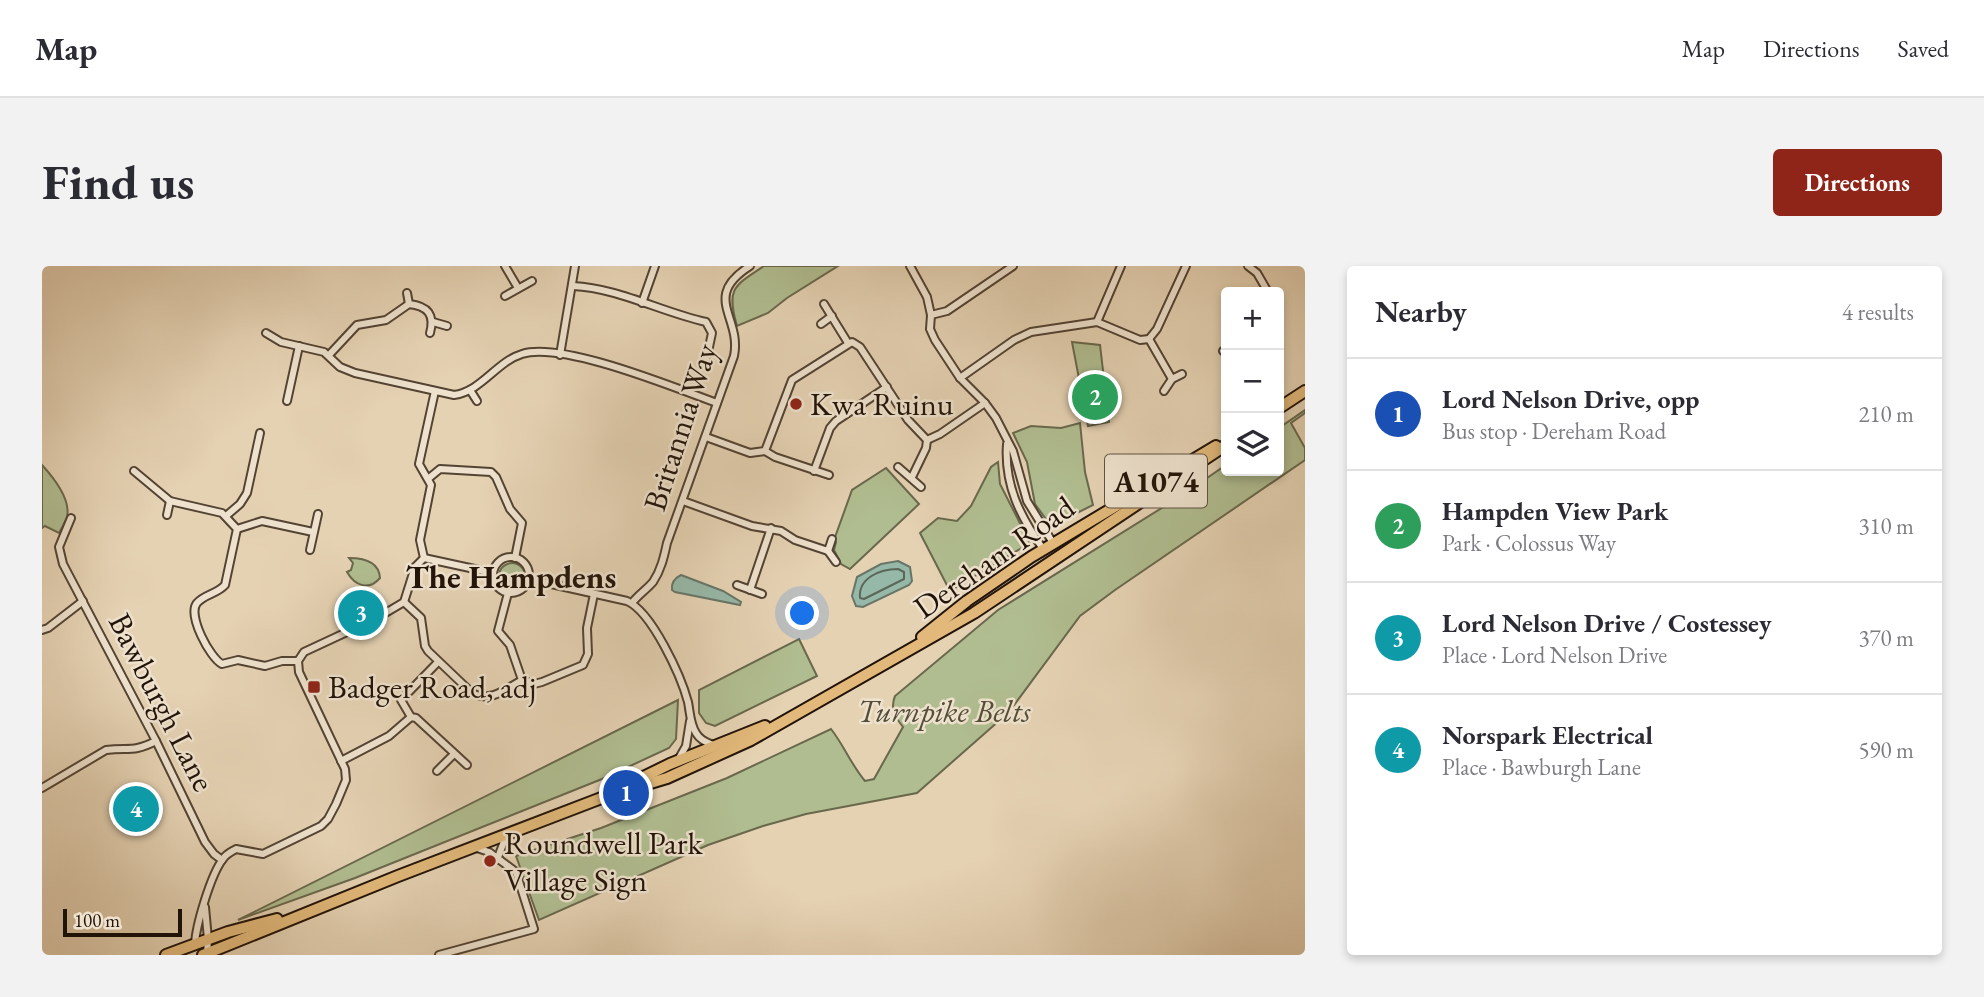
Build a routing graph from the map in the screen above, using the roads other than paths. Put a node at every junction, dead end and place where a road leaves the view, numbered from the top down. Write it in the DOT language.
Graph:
graph roads {
  1 [pos="505,266"];
  2 [pos="575,266"];
  3 [pos="655,266"];
  4 [pos="910,266"];
  5 [pos="1013,266"];
  6 [pos="1121,266"];
  7 [pos="1186,266"];
  8 [pos="1248,266"];
  9 [pos="746,267"];
  10 [pos="532,281"];
  11 [pos="573,286"];
  12 [pos="1265,287"];
  13 [pos="517,288"];
  14 [pos="407,293"];
  15 [pos="505,296"];
  16 [pos="642,303"];
  17 [pos="824,303"];
  18 [pos="409,304"];
  19 [pos="931,315"];
  20 [pos="832,316"];
  21 [pos="433,322"];
  22 [pos="1097,322"];
  23 [pos="821,324"];
  24 [pos="447,326"];
  25 [pos="430,333"];
  26 [pos="266,334"];
  27 [pos="1149,339"];
  28 [pos="848,343"];
  29 [pos="299,346"];
  30 [pos="329,355"];
  31 [pos="559,355"];
  32 [pos="706,360"];
  33 [pos="1182,374"];
  34 [pos="960,378"];
  35 [pos="1172,379"];
  36 [pos="887,387"];
  37 [pos="470,390"];
  38 [pos="435,391"];
  39 [pos="1164,391"];
  40 [pos="1305,391"];
  41 [pos="287,401"];
  42 [pos="477,401"];
  43 [pos="717,403"];
  44 [pos="985,403"];
  45 [pos="1284,405"];
  46 [pos="260,433"];
  47 [pos="706,437"];
  48 [pos="927,440"];
  49 [pos="1007,444"];
  50 [pos="1221,445"];
  51 [pos="1221,445"];
  52 [pos="765,451"];
  53 [pos="898,467"];
  54 [pos="134,471"];
  55 [pos="814,471"];
  56 [pos="829,475"];
  57 [pos="912,477"];
  58 [pos="429,478"];
  59 [pos="921,487"];
  60 [pos="170,501"];
  61 [pos="683,501"];
  62 [pos="318,514"];
  63 [pos="167,516"];
  64 [pos="226,516"];
  65 [pos="71,518"];
  66 [pos="771,528"];
  67 [pos="237,529"];
  68 [pos="313,532"];
  69 [pos="832,539"];
  70 [pos="1054,543"];
  71 [pos="1043,549"];
  72 [pos="310,550"];
  73 [pos="828,551"];
  74 [pos="1056,557"];
  75 [pos="424,558"];
  76 [pos="515,558"];
  77 [pos="835,562"];
  78 [pos="493,573"];
  79 [pos="529,579"];
  80 [pos="737,585"];
  81 [pos="750,590"];
  82 [pos="508,593"];
  83 [pos="594,593"];
  84 [pos="762,594"];
  85 [pos="83,601"];
  86 [pos="404,602"];
  87 [pos="632,603"];
  88 [pos="42,630"];
  89 [pos="901,655"];
  90 [pos="298,661"];
  91 [pos="438,662"];
  92 [pos="219,663"];
  93 [pos="214,671"];
  94 [pos="522,680"];
  95 [pos="411,717"];
  96 [pos="789,717"];
  97 [pos="690,718"];
  98 [pos="156,741"];
  99 [pos="716,745"];
  100 [pos="453,754"];
  101 [pos="341,761"];
  102 [pos="677,762"];
  103 [pos="467,765"];
  104 [pos="437,771"];
  105 [pos="42,788"];
  106 [pos="604,797"];
  107 [pos="506,835"];
  108 [pos="475,847"];
  109 [pos="222,860"];
  110 [pos="497,860"];
  111 [pos="205,905"];
  112 [pos="322,907"];
  113 [pos="208,939"];
  114 [pos="195,944"];
  115 [pos="205,954"];
  116 [pos="166,955"];
  117 [pos="439,955"];
  1 -- 13 [label="street"];
  2 -- 11 [label="street"];
  3 -- 16 [label="street"];
  4 -- 19 [label="street"];
  5 -- 19 [label="street"];
  6 -- 22 [label="street"];
  7 -- 27 [label="street"];
  8 -- 12 [label="street"];
  9 -- 43 [label="street, Britannia Way"];
  10 -- 13 [label="street"];
  11 -- 16 [label="street"];
  11 -- 31 [label="street"];
  13 -- 15 [label="street"];
  14 -- 18 [label="street"];
  16 -- 32 [label="street"];
  17 -- 20 [label="street"];
  18 -- 21 [label="street"];
  18 -- 30 [label="street"];
  19 -- 34 [label="street"];
  20 -- 23 [label="street"];
  20 -- 28 [label="street"];
  21 -- 24 [label="street"];
  21 -- 25 [label="street"];
  22 -- 27 [label="street"];
  22 -- 34 [label="street"];
  26 -- 29 [label="street"];
  27 -- 35 [label="street"];
  28 -- 36 [label="street"];
  28 -- 52 [label="street"];
  29 -- 30 [label="street"];
  29 -- 41 [label="street"];
  30 -- 38 [label="street"];
  31 -- 37 [label="street"];
  31 -- 43 [label="street"];
  33 -- 35 [label="street"];
  34 -- 44 [label="street"];
  35 -- 39 [label="street"];
  36 -- 48 [label="street"];
  36 -- 55 [label="street"];
  37 -- 38 [label="street"];
  37 -- 42 [label="street"];
  38 -- 58 [label="street"];
  40 -- 45 [label="highway"];
  43 -- 47 [label="street, Britannia Way"];
  44 -- 48 [label="street"];
  44 -- 49 [label="street"];
  46 -- 64 [label="street"];
  47 -- 52 [label="street"];
  47 -- 61 [label="street, Britannia Way"];
  48 -- 57 [label="street"];
  49 -- 70 [label="street"];
  49 -- 71 [label="street"];
  50 -- 70 [label="highway, Dereham Road / A1074"];
  51 -- 74 [label="highway, Dereham Road / A1074"];
  52 -- 55 [label="street"];
  53 -- 57 [label="street"];
  54 -- 60 [label="street"];
  55 -- 56 [label="street"];
  57 -- 59 [label="street"];
  58 -- 75 [label="street"];
  58 -- 76 [label="street"];
  60 -- 63 [label="street"];
  60 -- 64 [label="street"];
  61 -- 66 [label="street"];
  61 -- 87 [label="street, Britannia Way"];
  62 -- 68 [label="street"];
  64 -- 67 [label="street"];
  65 -- 85 [label="street, Bawburgh Lane"];
  66 -- 73 [label="street"];
  66 -- 81 [label="street"];
  67 -- 68 [label="street"];
  67 -- 92 [label="street"];
  68 -- 72 [label="street"];
  69 -- 73 [label="street"];
  70 -- 71 [label="highway, Dereham Road / A1074"];
  70 -- 74 [label="highway"];
  71 -- 74 [label="highway"];
  71 -- 89 [label="highway, Dereham Road / A1074"];
  73 -- 77 [label="street"];
  74 -- 89 [label="highway, Dereham Road / A1074"];
  75 -- 78 [label="street"];
  75 -- 86 [label="street"];
  76 -- 78 [label="street"];
  76 -- 79 [label="street"];
  78 -- 82 [label="street"];
  79 -- 82 [label="street"];
  79 -- 83 [label="street"];
  80 -- 81 [label="street"];
  81 -- 84 [label="street"];
  82 -- 94 [label="street"];
  83 -- 87 [label="street"];
  83 -- 94 [label="street"];
  85 -- 88 [label="street"];
  85 -- 98 [label="street, Bawburgh Lane"];
  86 -- 90 [label="street"];
  86 -- 91 [label="street"];
  87 -- 97 [label="street"];
  89 -- 96 [label="highway, Dereham Road / A1074"];
  90 -- 92 [label="street"];
  90 -- 101 [label="street"];
  91 -- 94 [label="street"];
  91 -- 95 [label="street"];
  92 -- 93 [label="street"];
  95 -- 100 [label="street"];
  95 -- 101 [label="street"];
  96 -- 99 [label="highway, Dereham Road / A1074"];
  96 -- 106 [label="highway, Dereham Road / A1074"];
  97 -- 99 [label="street"];
  97 -- 102 [label="street"];
  98 -- 105 [label="street"];
  98 -- 109 [label="street, Bawburgh Lane"];
  99 -- 102 [label="highway, Dereham Road / A1074"];
  100 -- 103 [label="street"];
  100 -- 104 [label="street"];
  101 -- 109 [label="street"];
  102 -- 106 [label="highway, Dereham Road / A1074"];
  106 -- 107 [label="highway, Dereham Road / A1074"];
  107 -- 108 [label="highway, Dereham Road / A1074"];
  107 -- 110 [label="street"];
  108 -- 110 [label="street"];
  108 -- 112 [label="highway, Dereham Road / A1074"];
  109 -- 111 [label="street"];
  110 -- 117 [label="street"];
  111 -- 113 [label="street"];
  111 -- 114 [label="street"];
  112 -- 113 [label="highway, Dereham Road / A1074"];
  112 -- 115 [label="highway, Dereham Road / A1074"];
  113 -- 114 [label="highway, Dereham Road / A1074"];
  113 -- 115 [label="street"];
  114 -- 115 [label="highway"];
  114 -- 116 [label="highway, Dereham Road / A1074"];
}
